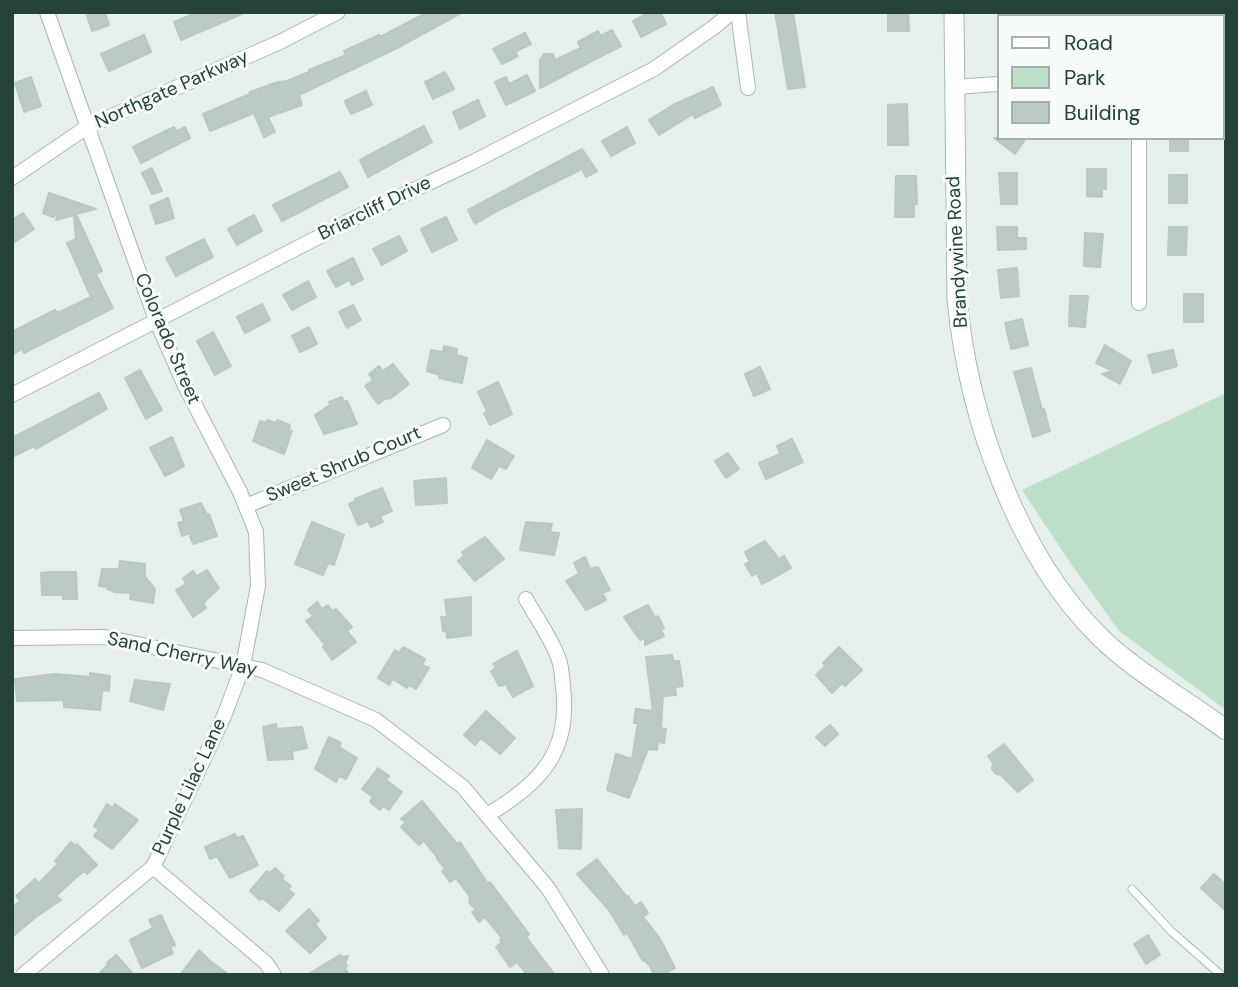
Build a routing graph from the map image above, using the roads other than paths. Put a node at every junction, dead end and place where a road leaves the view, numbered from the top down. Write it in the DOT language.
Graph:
graph roads {
  1 [pos="47,12"];
  2 [pos="338,12"];
  3 [pos="732,12"];
  4 [pos="738,12"];
  5 [pos="954,12"];
  6 [pos="996,84"];
  7 [pos="955,87"];
  8 [pos="748,88"];
  9 [pos="87,127"];
  10 [pos="1139,140"];
  11 [pos="12,178"];
  12 [pos="1139,303"];
  13 [pos="156,320"];
  14 [pos="12,395"];
  15 [pos="443,425"];
  16 [pos="246,506"];
  17 [pos="526,599"];
  18 [pos="12,638"];
  19 [pos="243,666"];
  20 [pos="1226,730"];
  21 [pos="487,815"];
  22 [pos="153,867"];
  23 [pos="1132,889"];
  24 [pos="23,975"];
  25 [pos="274,975"];
  26 [pos="602,975"];
  27 [pos="1221,975"];
  1 -- 9 [label="street, Colorado Street"];
  2 -- 9 [label="street, Northgate Parkway"];
  3 -- 13 [label="street, Briarcliff Drive"];
  4 -- 8 [label="street"];
  5 -- 7 [label="main road, Brandywine Road"];
  6 -- 7 [label="street"];
  7 -- 20 [label="main road, Brandywine Road"];
  9 -- 11 [label="street, Northgate Parkway"];
  9 -- 13 [label="street, Colorado Street"];
  10 -- 12 [label="street"];
  13 -- 14 [label="street, Briarcliff Drive"];
  13 -- 16 [label="street, Colorado Street"];
  15 -- 16 [label="street, Sweet Shrub Court"];
  16 -- 19 [label="street, Colorado Street"];
  17 -- 21 [label="street"];
  18 -- 19 [label="street, Sand Cherry Way"];
  19 -- 21 [label="street, Sand Cherry Way"];
  19 -- 22 [label="street, Purple Lilac Lane"];
  21 -- 26 [label="street, Sand Cherry Way"];
  22 -- 24 [label="street, Purple Lilac Lane"];
  22 -- 25 [label="street"];
  23 -- 27 [label="lane"];
}
